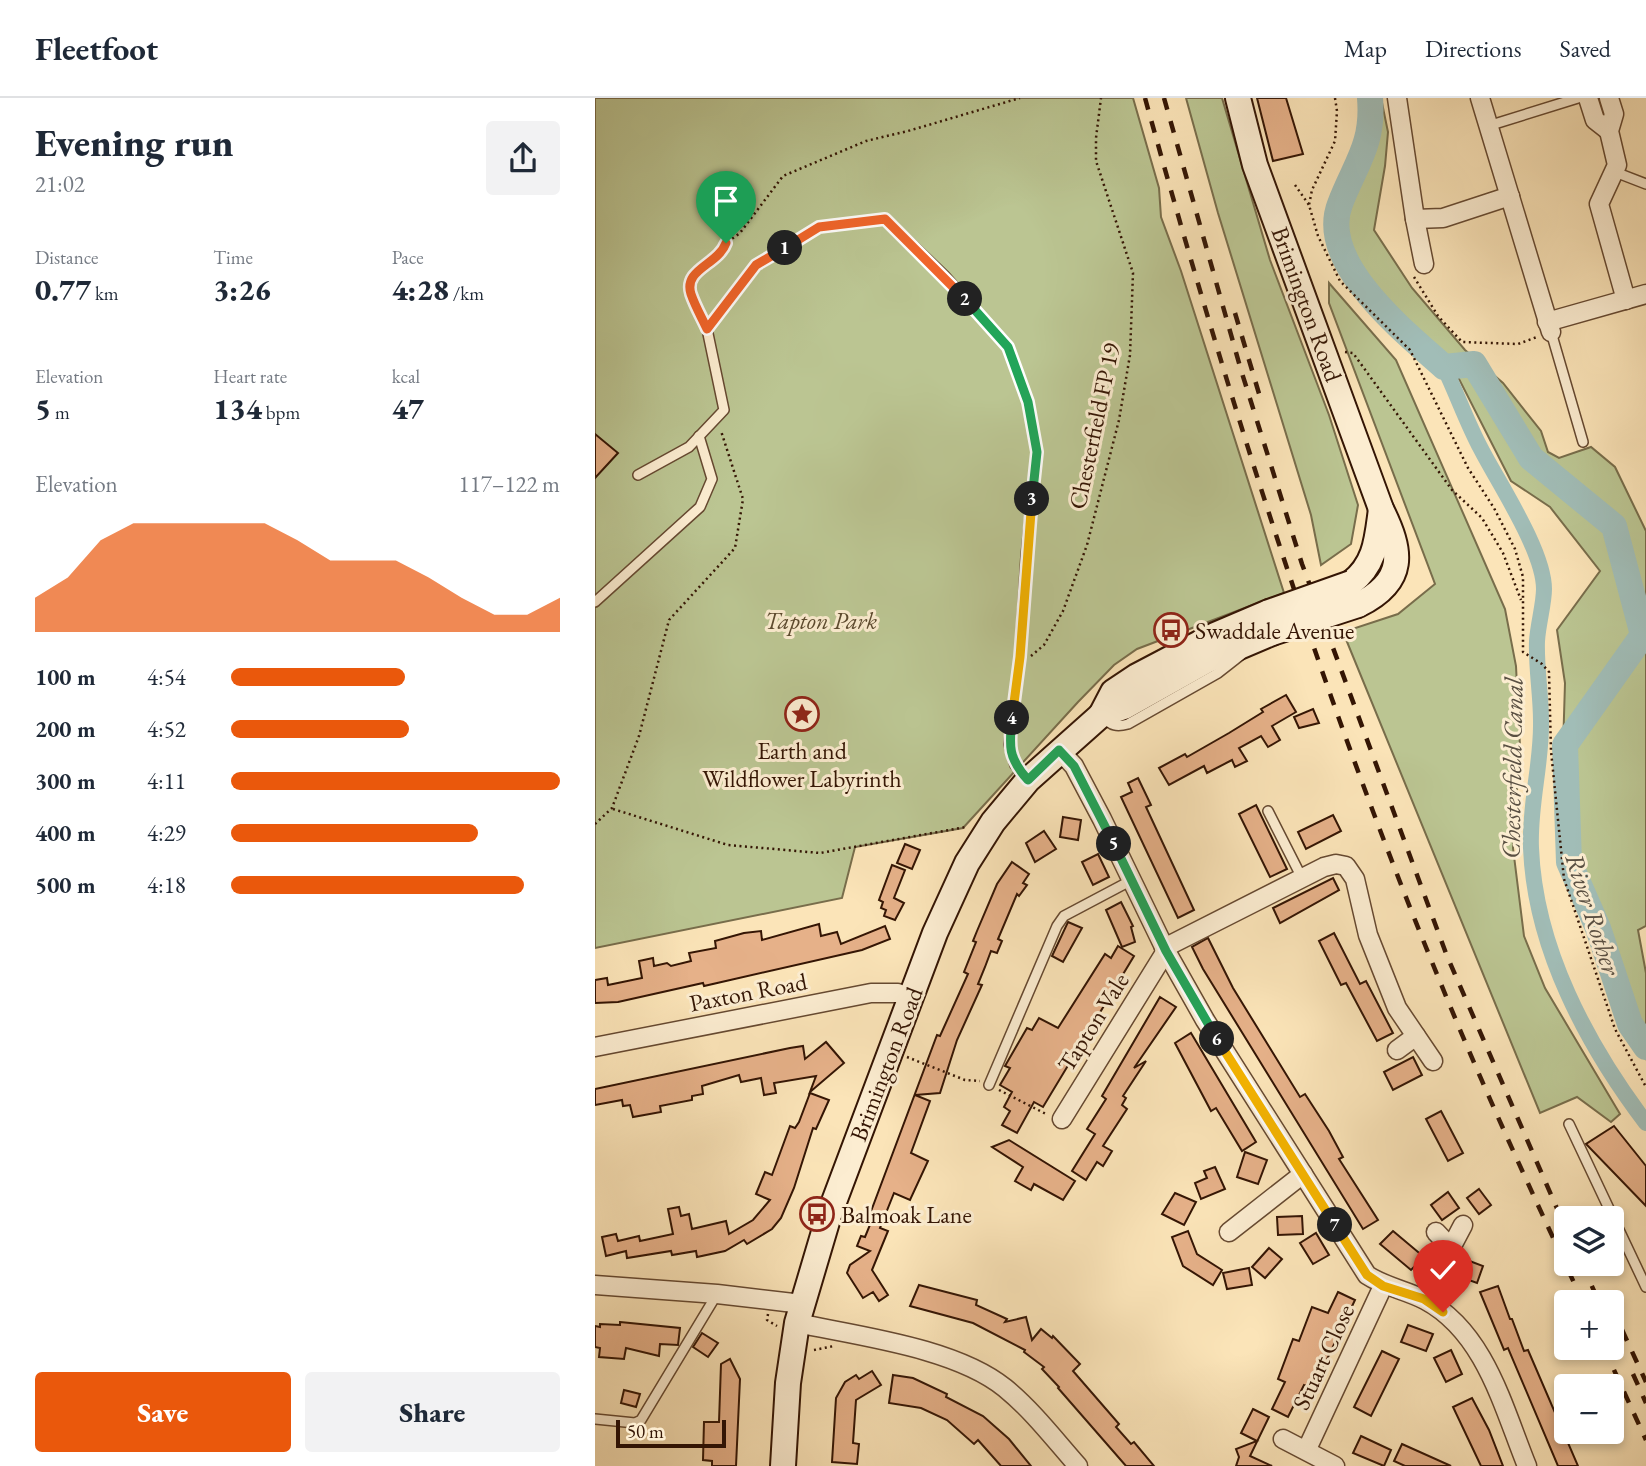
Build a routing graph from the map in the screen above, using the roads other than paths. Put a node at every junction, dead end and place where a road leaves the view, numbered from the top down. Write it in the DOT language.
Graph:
graph roads {
  1 [pos="1238,98"];
  2 [pos="1397,98"];
  3 [pos="1480,98"];
  4 [pos="1578,98"];
  5 [pos="1588,98"];
  6 [pos="1609,98"];
  7 [pos="1488,126"];
  8 [pos="1608,131"];
  9 [pos="1615,172"];
  10 [pos="1646,184"];
  11 [pos="1510,196"];
  12 [pos="1415,219"];
  13 [pos="1424,264"];
  14 [pos="1646,294"];
  15 [pos="1626,300"];
  16 [pos="1549,327"];
  17 [pos="699,436"];
  18 [pos="1583,442"];
  19 [pos="638,475"];
  20 [pos="595,602"];
  21 [pos="1265,628"];
  22 [pos="1101,715"];
  23 [pos="1059,750"];
  24 [pos="1028,780"];
  25 [pos="1268,811"];
  26 [pos="1302,878"];
  27 [pos="1132,880"];
  28 [pos="1165,950"];
  29 [pos="910,998"];
  30 [pos="1416,1035"];
  31 [pos="595,1047"];
  32 [pos="1397,1050"];
  33 [pos="1433,1061"];
  34 [pos="989,1085"];
  35 [pos="1062,1119"];
  36 [pos="1569,1124"];
  37 [pos="1303,1174"];
  38 [pos="1463,1225"];
  39 [pos="1229,1232"];
  40 [pos="1436,1232"];
  41 [pos="1451,1248"];
  42 [pos="595,1285"];
  43 [pos="1383,1286"];
  44 [pos="1646,1287"];
  45 [pos="717,1294"];
  46 [pos="1424,1299"];
  47 [pos="800,1314"];
  48 [pos="595,1419"];
  49 [pos="1283,1439"];
  50 [pos="1307,1450"];
  51 [pos="783,1466"];
  52 [pos="1078,1466"];
  53 [pos="1335,1466"];
  54 [pos="1527,1466"];
  1 -- 21 [label="main road, Brimington Road, bridge"];
  2 -- 12 [label="street"];
  3 -- 7 [label="street"];
  4 -- 7 [label="lane"];
  5 -- 8 [label="street"];
  6 -- 8 [label="street"];
  7 -- 11 [label="street"];
  8 -- 9 [label="street"];
  9 -- 10 [label="lane"];
  9 -- 15 [label="street"];
  11 -- 12 [label="street"];
  11 -- 16 [label="street"];
  12 -- 13 [label="street"];
  14 -- 15 [label="street"];
  15 -- 16 [label="street"];
  16 -- 18 [label="lane"];
  17 -- 19 [label="lane"];
  17 -- 20 [label="lane"];
  17 -- 24 [label="lane"];
  21 -- 22 [label="main road, Brimington Road"];
  21 -- 22 [label="lane"];
  22 -- 23 [label="main road, Brimington Road"];
  23 -- 24 [label="main road, Brimington Road"];
  23 -- 27 [label="street"];
  24 -- 29 [label="main road, Brimington Road"];
  25 -- 26 [label="lane"];
  26 -- 28 [label="street"];
  26 -- 30 [label="street"];
  27 -- 28 [label="street"];
  27 -- 34 [label="lane"];
  28 -- 35 [label="street, Tapton Vale"];
  28 -- 37 [label="street"];
  29 -- 31 [label="street, Paxton Road"];
  29 -- 47 [label="main road, Brimington Road"];
  30 -- 32 [label="street"];
  30 -- 33 [label="street"];
  36 -- 44 [label="lane"];
  37 -- 39 [label="street"];
  37 -- 43 [label="street"];
  38 -- 41 [label="street"];
  40 -- 41 [label="street"];
  41 -- 46 [label="street"];
  42 -- 45 [label="street"];
  43 -- 46 [label="street"];
  43 -- 50 [label="street, Stuart Close"];
  45 -- 47 [label="street"];
  45 -- 48 [label="lane"];
  46 -- 54 [label="street"];
  47 -- 51 [label="main road, Brimington Road"];
  47 -- 52 [label="street"];
  49 -- 50 [label="street, Stuart Close"];
  50 -- 53 [label="street, Stuart Close"];
}
